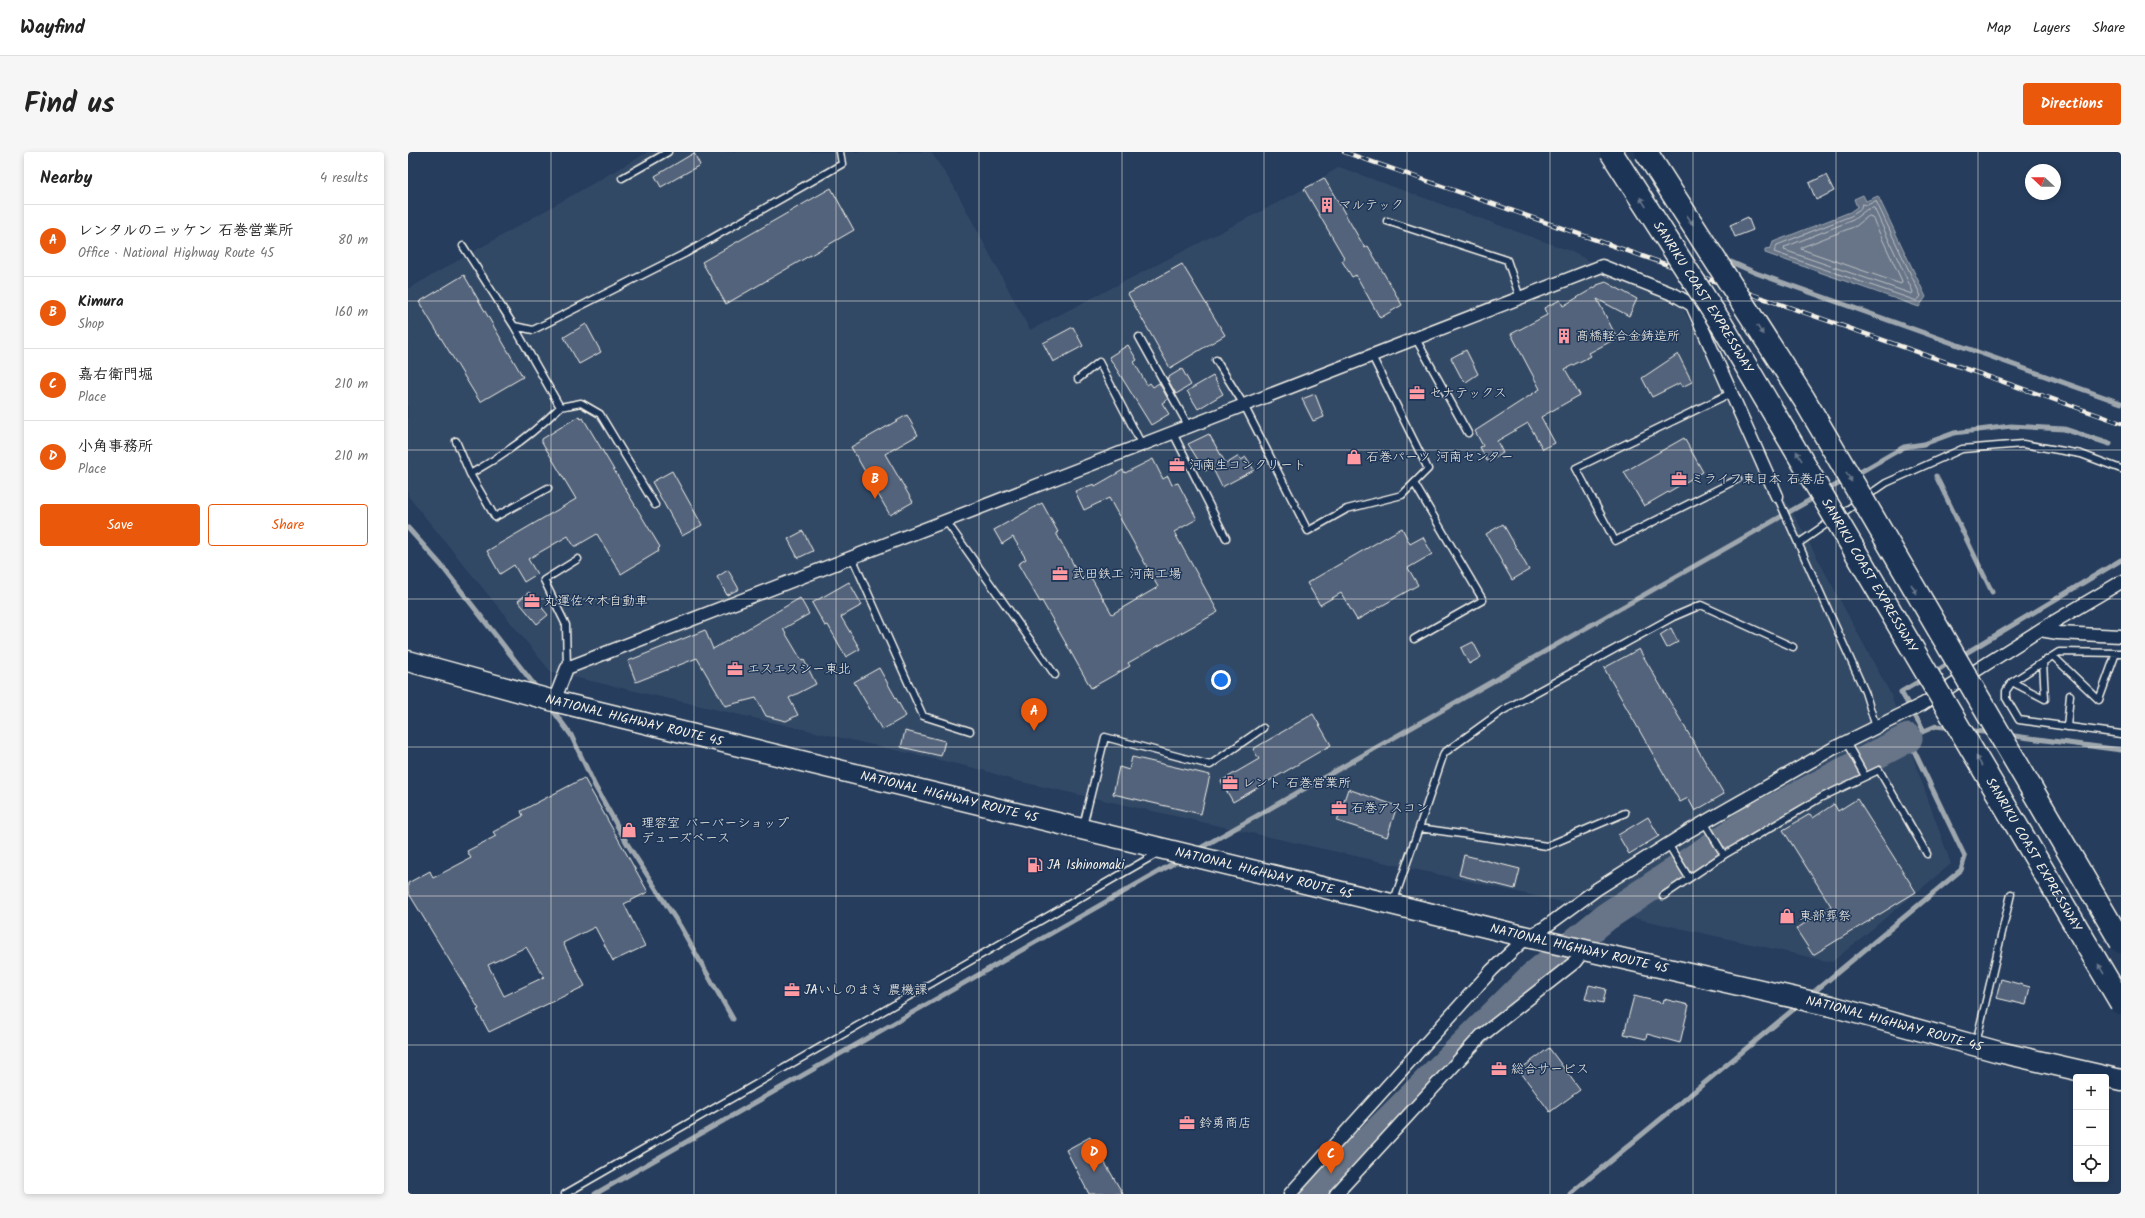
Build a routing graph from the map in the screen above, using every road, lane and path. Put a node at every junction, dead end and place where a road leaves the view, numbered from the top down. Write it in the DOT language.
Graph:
graph roads {
  1 [pos="668,152"];
  2 [pos="840,152"];
  3 [pos="1611,152"];
  4 [pos="1646,152"];
  5 [pos="622,178"];
  6 [pos="1387,221"];
  7 [pos="463,246"];
  8 [pos="1520,298"];
  9 [pos="514,326"];
  10 [pos="1139,337"];
  11 [pos="1416,339"];
  12 [pos="1372,356"];
  13 [pos="1216,360"];
  14 [pos="1078,379"];
  15 [pos="1731,393"];
  16 [pos="1244,405"];
  17 [pos="560,407"];
  18 [pos="1189,427"];
  19 [pos="1468,432"];
  20 [pos="1173,433"];
  21 [pos="456,441"];
  22 [pos="1142,445"];
  23 [pos="2121,469"];
  24 [pos="470,474"];
  25 [pos="1738,479"];
  26 [pos="1414,483"];
  27 [pos="548,488"];
  28 [pos="1777,496"];
  29 [pos="655,505"];
  30 [pos="946,521"];
  31 [pos="1226,538"];
  32 [pos="1798,543"];
  33 [pos="852,557"];
  34 [pos="578,559"];
  35 [pos="2121,582"];
  36 [pos="2040,630"];
  37 [pos="2121,636"];
  38 [pos="1414,639"];
  39 [pos="1794,647"];
  40 [pos="2118,653"];
  41 [pos="2053,656"];
  42 [pos="408,661"];
  43 [pos="2043,662"];
  44 [pos="567,668"];
  45 [pos="1055,675"];
  46 [pos="2012,682"];
  47 [pos="2070,695"];
  48 [pos="553,701"];
  49 [pos="1876,727"];
  50 [pos="2067,727"];
  51 [pos="1263,728"];
  52 [pos="970,731"];
  53 [pos="2121,734"];
  54 [pos="1846,743"];
  55 [pos="1865,776"];
  56 [pos="1625,814"];
  57 [pos="1704,823"];
  58 [pos="1419,828"];
  59 [pos="1083,829"];
  60 [pos="1669,844"];
  61 [pos="1170,850"];
  62 [pos="1927,854"];
  63 [pos="1724,855"];
  64 [pos="1689,878"];
  65 [pos="2011,894"];
  66 [pos="1663,896"];
  67 [pos="1393,904"];
  68 [pos="1527,937"];
  69 [pos="2121,942"];
  70 [pos="1584,950"];
  71 [pos="2121,1003"];
  72 [pos="1975,1045"];
  73 [pos="2121,1080"];
  74 [pos="565,1194"];
  75 [pos="1290,1194"];
  76 [pos="1336,1194"];
  1 -- 5 [label="lane"];
  2 -- 9 [label="lane"];
  71 -- 3 [label="highway, SANRIKU COAST EXPRESSWAY, one-way, bridge"];
  4 -- 69 [label="highway, one-way, bridge"];
  6 -- 8 [label="lane"];
  7 -- 9 [label="lane"];
  8 -- 11 [label="street"];
  8 -- 15 [label="street"];
  9 -- 17 [label="lane"];
  10 -- 18 [label="lane"];
  11 -- 12 [label="street"];
  11 -- 19 [label="lane"];
  12 -- 16 [label="street"];
  12 -- 26 [label="lane"];
  13 -- 16 [label="lane"];
  14 -- 22 [label="lane"];
  15 -- 25 [label="lane"];
  15 -- 28 [label="street"];
  16 -- 18 [label="street"];
  16 -- 26 [label="lane"];
  17 -- 24 [label="lane"];
  17 -- 29 [label="lane"];
  18 -- 20 [label="street"];
  20 -- 22 [label="street"];
  20 -- 31 [label="lane"];
  21 -- 24 [label="lane"];
  22 -- 30 [label="street"];
  23 -- 32 [label="lane"];
  24 -- 27 [label="lane"];
  26 -- 38 [label="lane"];
  28 -- 32 [label="lane"];
  30 -- 33 [label="street"];
  30 -- 45 [label="lane"];
  32 -- 49 [label="lane"];
  33 -- 44 [label="street"];
  33 -- 52 [label="lane"];
  34 -- 44 [label="lane"];
  35 -- 36 [label="street"];
  36 -- 37 [label="street"];
  36 -- 49 [label="street"];
  39 -- 58 [label="lane"];
  40 -- 41 [label="lane"];
  40 -- 41 [label="lane"];
  41 -- 43 [label="lane"];
  42 -- 48 [label="highway, NATIONAL HIGHWAY ROUTE 45"];
  43 -- 46 [label="lane"];
  43 -- 46 [label="lane"];
  44 -- 48 [label="street"];
  46 -- 50 [label="lane"];
  47 -- 50 [label="lane"];
  48 -- 59 [label="highway, NATIONAL HIGHWAY ROUTE 45"];
  49 -- 54 [label="street"];
  50 -- 53 [label="lane"];
  51 -- 59 [label="lane"];
  54 -- 55 [label="lane"];
  54 -- 57 [label="street"];
  55 -- 62 [label="lane"];
  55 -- 63 [label="lane"];
  56 -- 58 [label="lane"];
  57 -- 60 [label="street"];
  57 -- 63 [label="lane"];
  58 -- 67 [label="lane"];
  59 -- 61 [label="highway, NATIONAL HIGHWAY ROUTE 45"];
  60 -- 64 [label="lane"];
  60 -- 68 [label="street"];
  61 -- 67 [label="highway, NATIONAL HIGHWAY ROUTE 45"];
  61 -- 74 [label="lane"];
  63 -- 64 [label="lane"];
  64 -- 66 [label="lane"];
  65 -- 72 [label="lane"];
  67 -- 68 [label="highway, NATIONAL HIGHWAY ROUTE 45"];
  68 -- 70 [label="highway, NATIONAL HIGHWAY ROUTE 45"];
  68 -- 75 [label="street"];
  70 -- 72 [label="highway, NATIONAL HIGHWAY ROUTE 45"];
  70 -- 76 [label="street"];
  72 -- 73 [label="highway, NATIONAL HIGHWAY ROUTE 45"];
}
